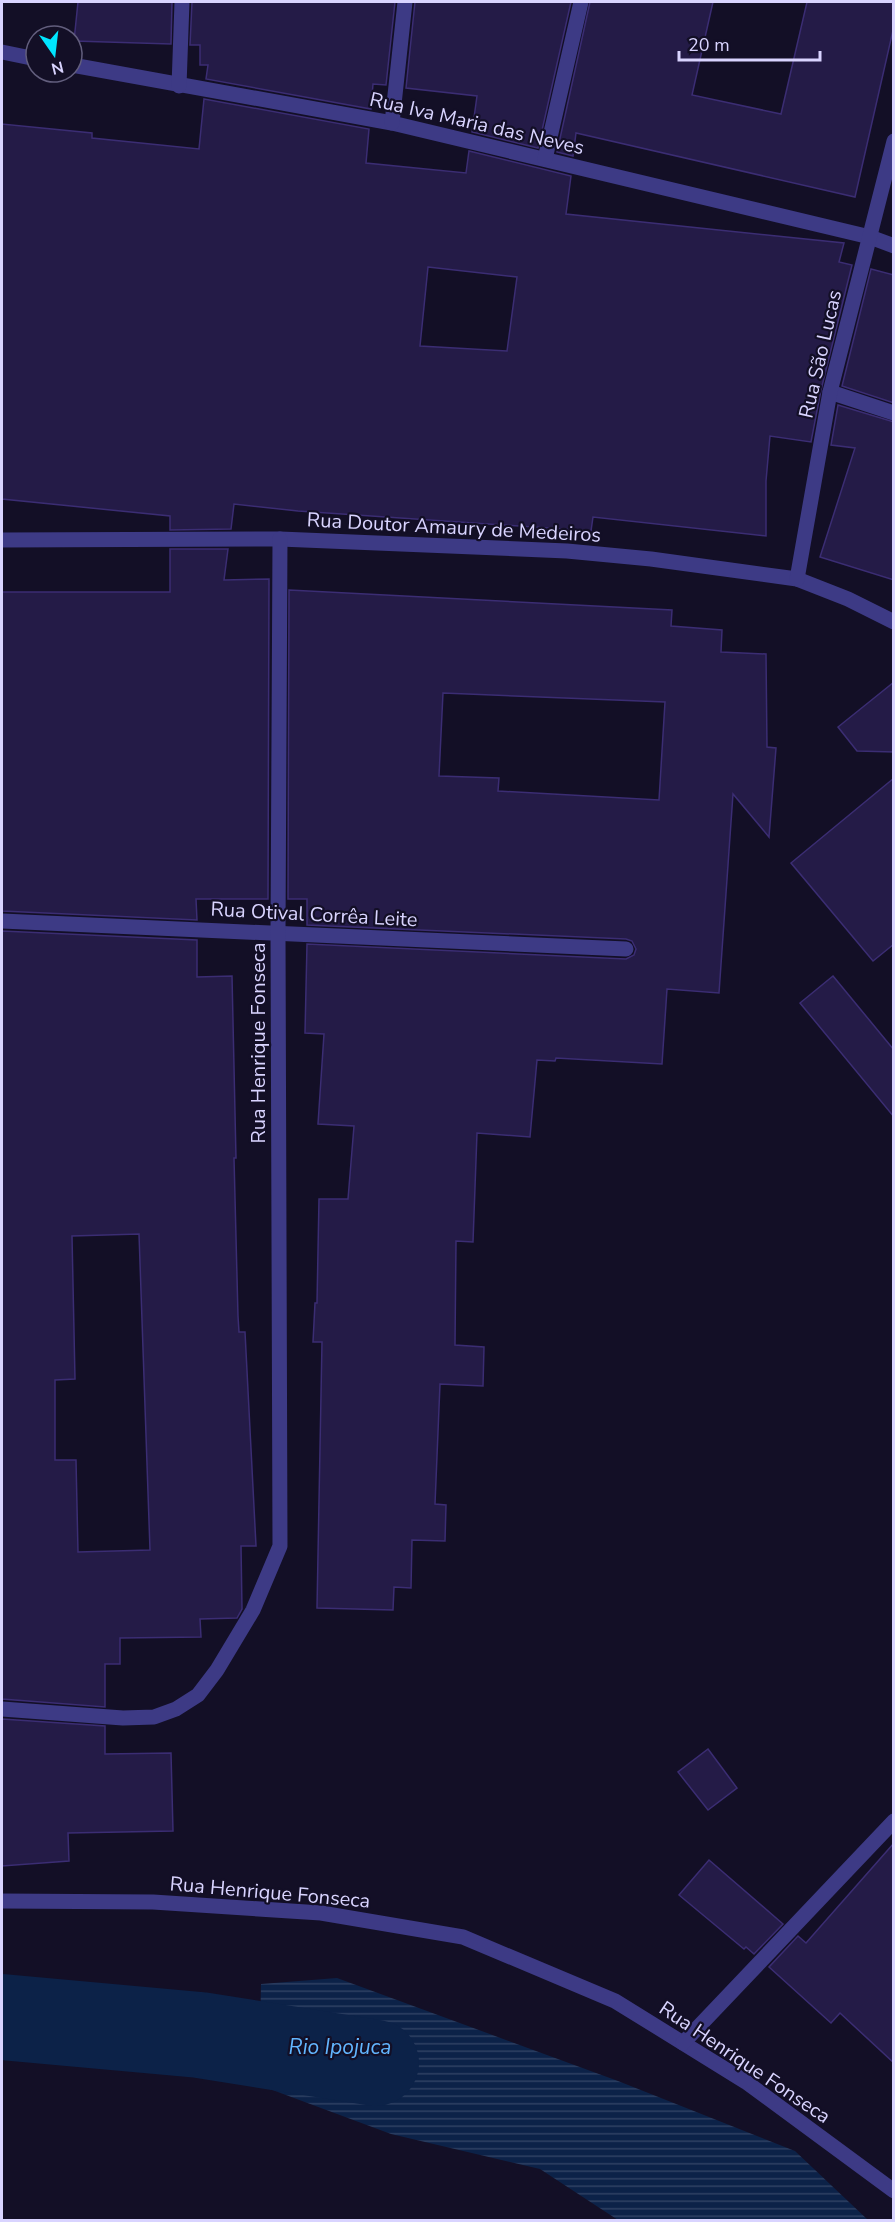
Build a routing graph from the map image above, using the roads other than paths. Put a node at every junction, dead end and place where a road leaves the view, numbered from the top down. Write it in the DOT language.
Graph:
graph roads {
  1 [pos="182,2"];
  2 [pos="405,2"];
  3 [pos="581,2"];
  4 [pos="2,52"];
  5 [pos="24,57"];
  6 [pos="84,67"];
  7 [pos="179,86"];
  8 [pos="392,123"];
  9 [pos="894,141"];
  10 [pos="545,159"];
  11 [pos="870,237"];
  12 [pos="894,246"];
  13 [pos="830,392"];
  14 [pos="894,413"];
  15 [pos="279,539"];
  16 [pos="2,540"];
  17 [pos="797,579"];
  18 [pos="894,622"];
  19 [pos="2,921"];
  20 [pos="278,933"];
  21 [pos="626,949"];
  22 [pos="2,1709"];
  23 [pos="894,1821"];
  24 [pos="2,1901"];
  25 [pos="683,2043"];
  26 [pos="894,2191"];
  1 -- 7 [label="street"];
  2 -- 8 [label="street"];
  3 -- 10 [label="street"];
  4 -- 5 [label="street"];
  6 -- 7 [label="street, Rua Iva Maria das Neves"];
  7 -- 8 [label="street, Rua Iva Maria das Neves"];
  8 -- 10 [label="street, Rua Iva Maria das Neves"];
  9 -- 11 [label="street, Rua São Lucas"];
  10 -- 11 [label="street, Rua Iva Maria das Neves"];
  11 -- 12 [label="street, Rua Iva Maria das Neves"];
  11 -- 13 [label="street, Rua São Lucas"];
  13 -- 14 [label="street"];
  13 -- 17 [label="street, Rua São Lucas"];
  15 -- 16 [label="street, Rua Doutor Amaury de Medeiros"];
  15 -- 17 [label="street, Rua Doutor Amaury de Medeiros"];
  15 -- 20 [label="street, Rua Henrique Fonseca"];
  17 -- 18 [label="street, Rua Doutor Amaury de Medeiros"];
  19 -- 20 [label="street, Rua Otival Corrêa Leite"];
  20 -- 21 [label="street, Rua Otival Corrêa Leite"];
  20 -- 22 [label="street, Rua Henrique Fonseca"];
  23 -- 25 [label="street"];
  24 -- 25 [label="street, Rua Henrique Fonseca"];
  25 -- 26 [label="street, Rua Henrique Fonseca"];
}
